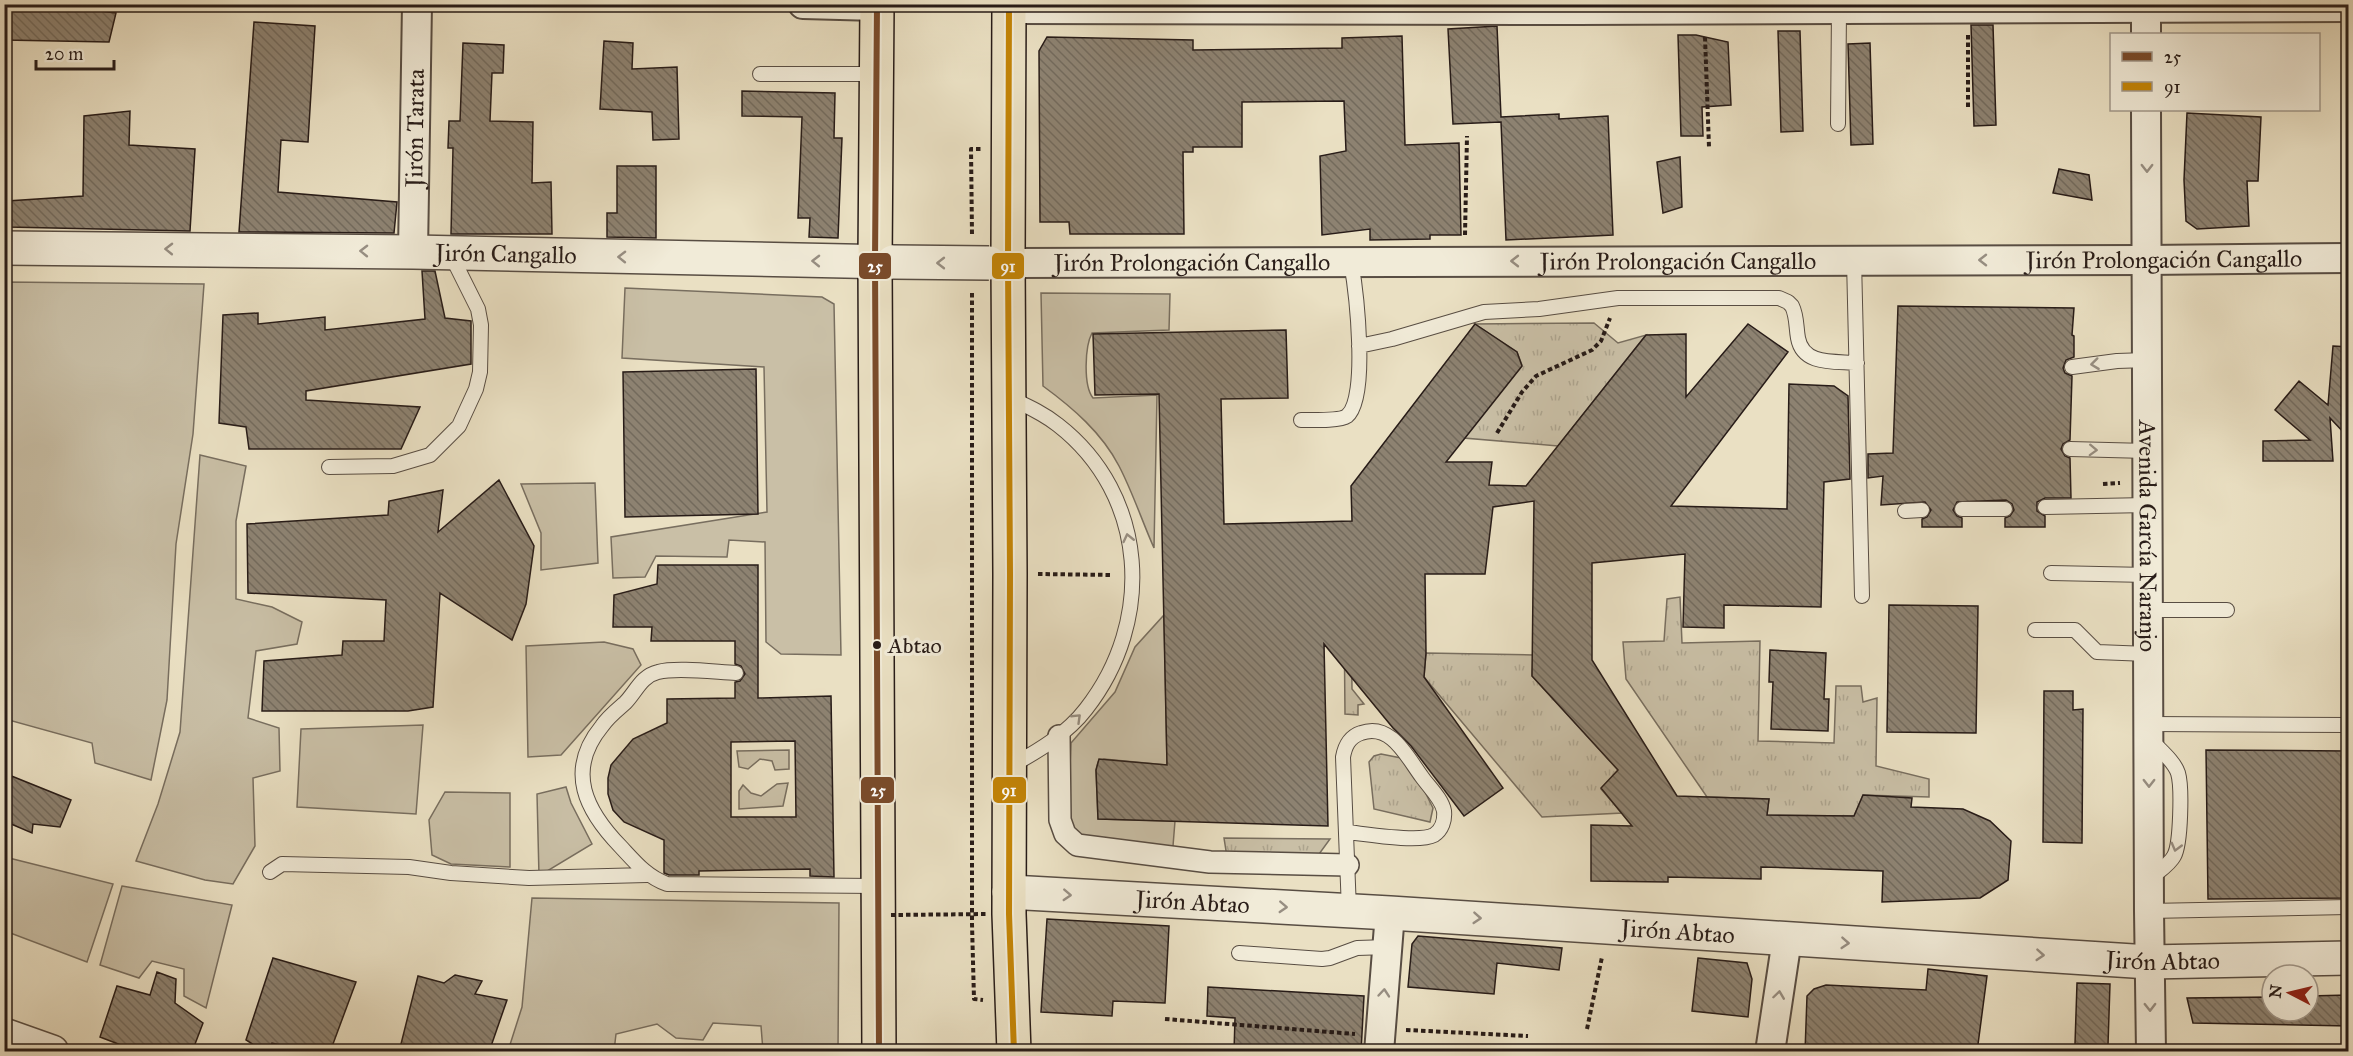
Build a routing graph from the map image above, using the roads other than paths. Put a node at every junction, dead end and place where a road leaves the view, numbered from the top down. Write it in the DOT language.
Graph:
graph roads {
  1 [pos="417,4"];
  2 [pos="803,4"];
  3 [pos="878,5"];
  4 [pos="1009,7"];
  5 [pos="1575,7"];
  6 [pos="2349,7"];
  7 [pos="1839,9"];
  8 [pos="2146,15"];
  9 [pos="760,74"];
  10 [pos="877,74"];
  11 [pos="2146,111"];
  12 [pos="1838,124"];
  13 [pos="4,248"];
  14 [pos="414,252"];
  15 [pos="450,253"];
  16 [pos="2349,258"];
  17 [pos="1854,260"];
  18 [pos="2147,260"];
  19 [pos="884,262"];
  20 [pos="985,262"];
  21 [pos="1351,262"];
  22 [pos="1359,346"];
  23 [pos="2147,360"];
  24 [pos="1857,363"];
  25 [pos="2072,367"];
  26 [pos="1010,398"];
  27 [pos="1301,420"];
  28 [pos="2070,449"];
  29 [pos="2147,451"];
  30 [pos="329,467"];
  31 [pos="2147,493"];
  32 [pos="2045,507"];
  33 [pos="2005,508"];
  34 [pos="1962,509"];
  35 [pos="1922,510"];
  36 [pos="1905,511"];
  37 [pos="2051,573"];
  38 [pos="2148,574"];
  39 [pos="1862,596"];
  40 [pos="2148,610"];
  41 [pos="2227,610"];
  42 [pos="2035,630"];
  43 [pos="2148,654"];
  44 [pos="736,673"];
  45 [pos="2349,725"];
  46 [pos="2148,730"];
  47 [pos="1059,736"];
  48 [pos="1010,766"];
  49 [pos="1347,832"];
  50 [pos="1348,865"];
  51 [pos="270,872"];
  52 [pos="647,875"];
  53 [pos="876,886"];
  54 [pos="998,903"];
  55 [pos="2349,907"];
  56 [pos="1349,910"];
  57 [pos="2149,911"];
  58 [pos="1390,913"];
  59 [pos="1787,939"];
  60 [pos="1388,947"];
  61 [pos="1239,953"];
  62 [pos="2349,958"];
  63 [pos="2149,962"];
  64 [pos="4,1035"];
  65 [pos="1380,1039"];
  66 [pos="52,1052"];
  67 [pos="879,1052"];
  68 [pos="1014,1052"];
  69 [pos="1770,1052"];
  70 [pos="2151,1052"];
  1 -- 14 [label="street, Jirón Tarata"];
  2 -- 3 [label="street"];
  3 -- 10 [label="main road"];
  4 -- 5 [label="street"];
  4 -- 20 [label="main road"];
  5 -- 7 [label="street"];
  6 -- 8 [label="street"];
  7 -- 8 [label="street"];
  7 -- 12 [label="lane"];
  9 -- 10 [label="lane"];
  10 -- 19 [label="main road"];
  11 -- 18 [label="street, Avenida García Naranjo, one-way"];
  14 -- 13 [label="street, Jirón Cangallo, one-way"];
  14 -- 15 [label="street, Jirón Cangallo"];
  19 -- 15 [label="street, Jirón Cangallo, one-way"];
  15 -- 30 [label="lane"];
  16 -- 18 [label="street, Jirón Prolongación Cangallo"];
  18 -- 17 [label="street, Jirón Prolongación Cangallo, one-way"];
  17 -- 21 [label="street, Jirón Prolongación Cangallo, one-way"];
  17 -- 24 [label="lane"];
  18 -- 23 [label="street, Avenida García Naranjo"];
  20 -- 19 [label="street, Jirón Cangallo, one-way, bridge"];
  19 -- 53 [label="main road"];
  20 -- 21 [label="street, Jirón Prolongación Cangallo"];
  20 -- 26 [label="main road"];
  21 -- 22 [label="lane"];
  22 -- 24 [label="lane"];
  22 -- 27 [label="lane"];
  23 -- 25 [label="lane, one-way"];
  23 -- 29 [label="street, Avenida García Naranjo"];
  24 -- 39 [label="lane"];
  47 -- 26 [label="lane, one-way"];
  26 -- 48 [label="main road"];
  28 -- 29 [label="lane, one-way"];
  29 -- 31 [label="street, Avenida García Naranjo"];
  31 -- 32 [label="lane"];
  31 -- 38 [label="street, Avenida García Naranjo"];
  33 -- 34 [label="lane"];
  35 -- 36 [label="lane"];
  37 -- 38 [label="lane"];
  38 -- 40 [label="street, Avenida García Naranjo"];
  40 -- 41 [label="lane"];
  40 -- 43 [label="street, Avenida García Naranjo"];
  42 -- 43 [label="lane"];
  43 -- 46 [label="street, Avenida García Naranjo"];
  44 -- 52 [label="lane"];
  45 -- 46 [label="lane"];
  46 -- 57 [label="street, Avenida García Naranjo, one-way"];
  47 -- 48 [label="lane"];
  47 -- 50 [label="street"];
  48 -- 54 [label="main road"];
  49 -- 49 [label="lane"];
  49 -- 50 [label="lane"];
  50 -- 56 [label="lane"];
  51 -- 52 [label="lane"];
  52 -- 53 [label="lane"];
  53 -- 67 [label="main road"];
  54 -- 56 [label="street, Jirón Abtao, one-way"];
  54 -- 68 [label="main road"];
  55 -- 57 [label="lane"];
  56 -- 58 [label="street, Jirón Abtao"];
  57 -- 63 [label="street, Avenida García Naranjo"];
  58 -- 59 [label="street, Jirón Abtao, one-way"];
  58 -- 60 [label="street"];
  59 -- 63 [label="street, Jirón Abtao, one-way"];
  69 -- 59 [label="street, one-way"];
  60 -- 61 [label="lane"];
  65 -- 60 [label="street, one-way"];
  62 -- 63 [label="street, Jirón Abtao"];
  63 -- 70 [label="street, Avenida García Naranjo, one-way"];
  64 -- 66 [label="street"];
}
